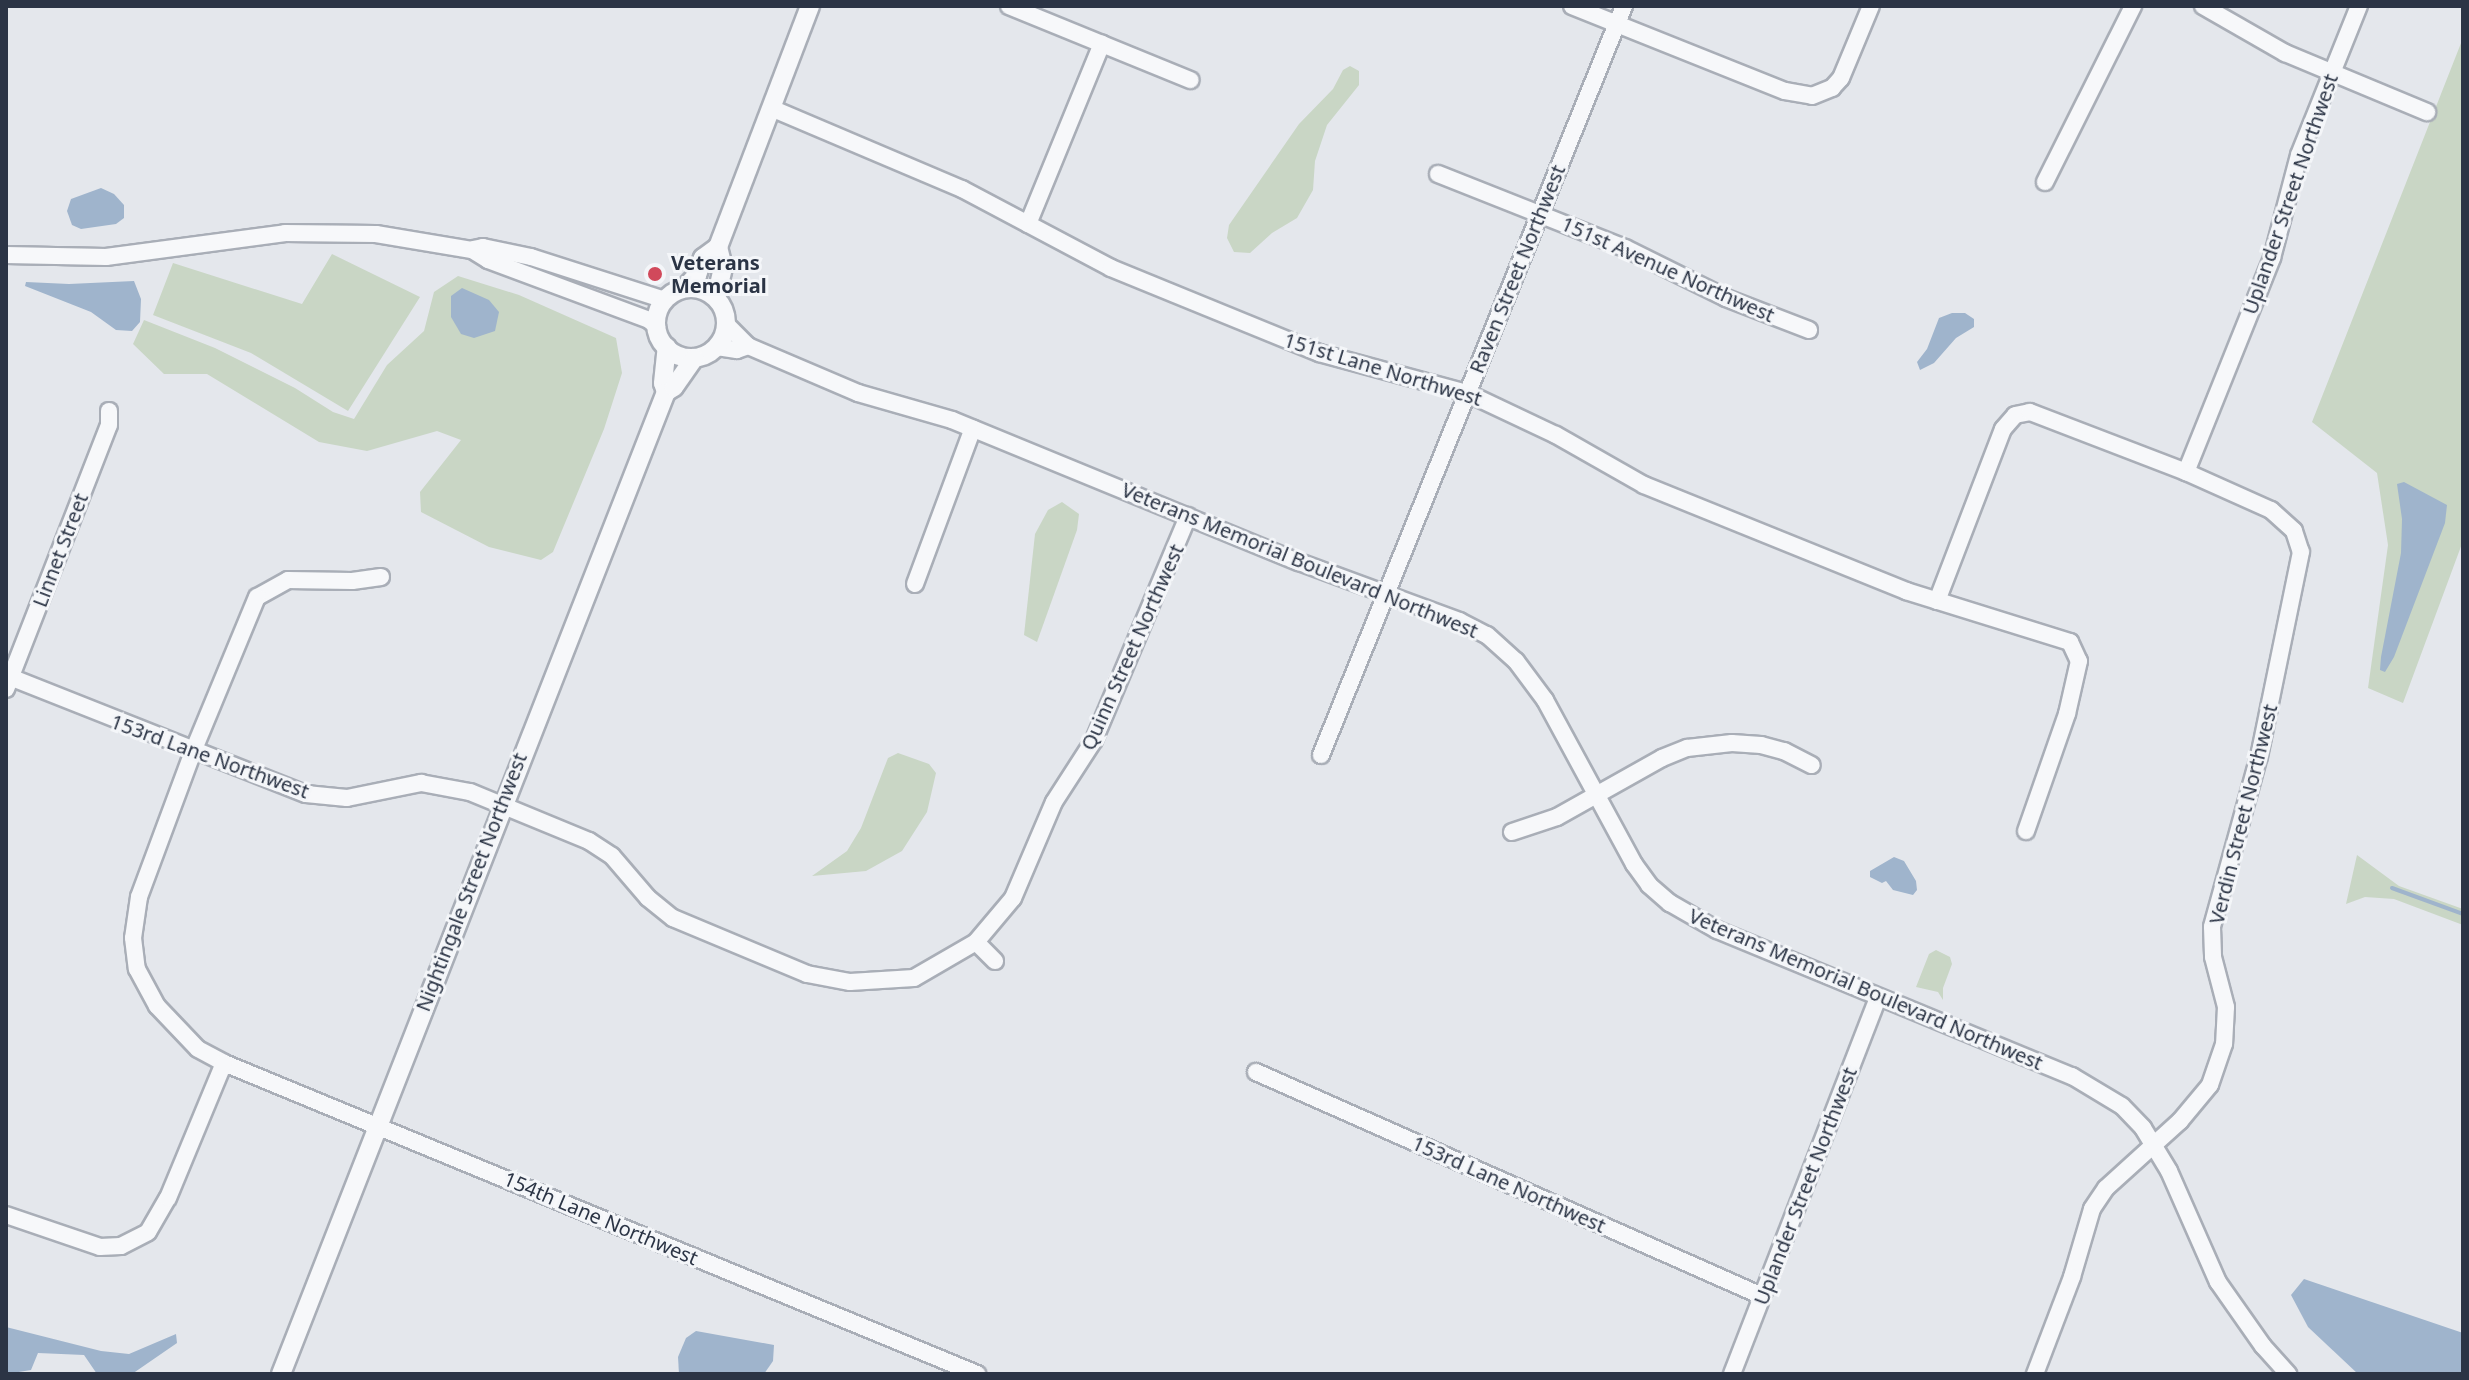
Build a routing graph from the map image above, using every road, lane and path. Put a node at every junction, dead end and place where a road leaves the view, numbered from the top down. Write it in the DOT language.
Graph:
graph roads {
  1 [pos="810,6"];
  2 [pos="1009,6"];
  3 [pos="1572,6"];
  4 [pos="1624,6"];
  5 [pos="1871,6"];
  6 [pos="2133,6"];
  7 [pos="2203,6"];
  8 [pos="2359,6"];
  9 [pos="1616,24"];
  10 [pos="1102,44"];
  11 [pos="2331,71"];
  12 [pos="1190,80"];
  13 [pos="771,108"];
  14 [pos="2427,112"];
  15 [pos="1438,174"];
  16 [pos="2045,182"];
  17 [pos="1539,212"];
  18 [pos="1028,224"];
  19 [pos="718,247"];
  20 [pos="472,250"];
  21 [pos="6,255"];
  22 [pos="685,288"];
  23 [pos="716,298"];
  24 [pos="665,300"];
  25 [pos="726,324"];
  26 [pos="657,327"];
  27 [pos="1809,330"];
  28 [pos="748,346"];
  29 [pos="667,347"];
  30 [pos="717,347"];
  31 [pos="694,358"];
  32 [pos="666,392"];
  33 [pos="1467,393"];
  34 [pos="109,411"];
  35 [pos="973,428"];
  36 [pos="2186,472"];
  37 [pos="1188,516"];
  38 [pos="381,577"];
  39 [pos="915,584"];
  40 [pos="1386,592"];
  41 [pos="1937,601"];
  42 [pos="8,683"];
  43 [pos="194,749"];
  44 [pos="1321,755"];
  45 [pos="1812,765"];
  46 [pos="1596,795"];
  47 [pos="502,805"];
  48 [pos="2026,831"];
  49 [pos="1512,832"];
  50 [pos="976,942"];
  51 [pos="995,961"];
  52 [pos="1878,998"];
  53 [pos="224,1063"];
  54 [pos="1256,1072"];
  55 [pos="377,1126"];
  56 [pos="2154,1146"];
  57 [pos="6,1215"];
  58 [pos="1762,1296"];
  59 [pos="281,1374"];
  60 [pos="977,1374"];
  61 [pos="1732,1374"];
  62 [pos="2035,1374"];
  63 [pos="2287,1374"];
  1 -- 13 [label="street"];
  2 -- 10 [label="street"];
  3 -- 9 [label="street"];
  4 -- 9 [label="street, Raven Street Northwest"];
  5 -- 9 [label="street"];
  6 -- 16 [label="street"];
  7 -- 11 [label="street"];
  8 -- 11 [label="street, Uplander Street Northwest"];
  9 -- 17 [label="street, Raven Street Northwest"];
  10 -- 12 [label="street"];
  10 -- 18 [label="street"];
  11 -- 14 [label="street"];
  11 -- 36 [label="street, Uplander Street Northwest"];
  13 -- 18 [label="street, 151st Lane Northwest"];
  13 -- 19 [label="street"];
  15 -- 17 [label="street, 151st Avenue Northwest"];
  17 -- 27 [label="street, 151st Avenue Northwest"];
  17 -- 33 [label="street, Raven Street Northwest"];
  18 -- 33 [label="street, 151st Lane Northwest"];
  19 -- 22 [label="street"];
  19 -- 23 [label="street"];
  20 -- 21 [label="street"];
  20 -- 24 [label="street"];
  20 -- 26 [label="street"];
  22 -- 23 [label="street"];
  22 -- 24 [label="street"];
  23 -- 25 [label="street"];
  24 -- 26 [label="street"];
  25 -- 28 [label="street, Veterans Memorial Boulevard Northwest"];
  25 -- 30 [label="street"];
  26 -- 29 [label="street"];
  28 -- 30 [label="street"];
  28 -- 35 [label="street, Veterans Memorial Boulevard Northwest"];
  29 -- 31 [label="street"];
  29 -- 32 [label="street, Nightingale Street Northwest"];
  30 -- 31 [label="street, Nightingale Street Northwest"];
  31 -- 32 [label="street, Nightingale Street Northwest"];
  32 -- 47 [label="street, Nightingale Street Northwest"];
  33 -- 40 [label="street, Raven Street Northwest"];
  33 -- 41 [label="street, 151st Lane Northwest"];
  34 -- 42 [label="street, Linnet Street"];
  35 -- 37 [label="street, Veterans Memorial Boulevard Northwest"];
  35 -- 39 [label="street"];
  36 -- 41 [label="street"];
  36 -- 56 [label="street, Verdin Street Northwest"];
  37 -- 40 [label="street, Veterans Memorial Boulevard Northwest"];
  37 -- 50 [label="street, Quinn Street Northwest"];
  38 -- 43 [label="street, 154th Lane Northwest"];
  40 -- 44 [label="street, Raven Street Northwest"];
  40 -- 46 [label="street, Veterans Memorial Boulevard Northwest"];
  41 -- 48 [label="street, 151st Lane Northwest"];
  42 -- 43 [label="street, 153rd Lane Northwest"];
  43 -- 47 [label="street, 153rd Lane Northwest"];
  43 -- 53 [label="street, 154th Lane Northwest"];
  45 -- 46 [label="street"];
  46 -- 49 [label="street"];
  46 -- 52 [label="street, Veterans Memorial Boulevard Northwest"];
  47 -- 50 [label="street, 153rd Lane Northwest"];
  47 -- 55 [label="street, Nightingale Street Northwest"];
  50 -- 51 [label="street"];
  52 -- 56 [label="street, Veterans Memorial Boulevard Northwest"];
  52 -- 58 [label="street, Uplander Street Northwest"];
  53 -- 55 [label="street, 154th Lane Northwest"];
  53 -- 57 [label="street"];
  54 -- 58 [label="street, 153rd Lane Northwest"];
  55 -- 59 [label="street, Nightingale Street Northwest"];
  55 -- 60 [label="street, 154th Lane Northwest"];
  56 -- 62 [label="street, Verdin Street Northwest"];
  56 -- 63 [label="street, Veterans Memorial Boulevard Northwest"];
  58 -- 61 [label="street, Uplander Street Northwest"];
}
